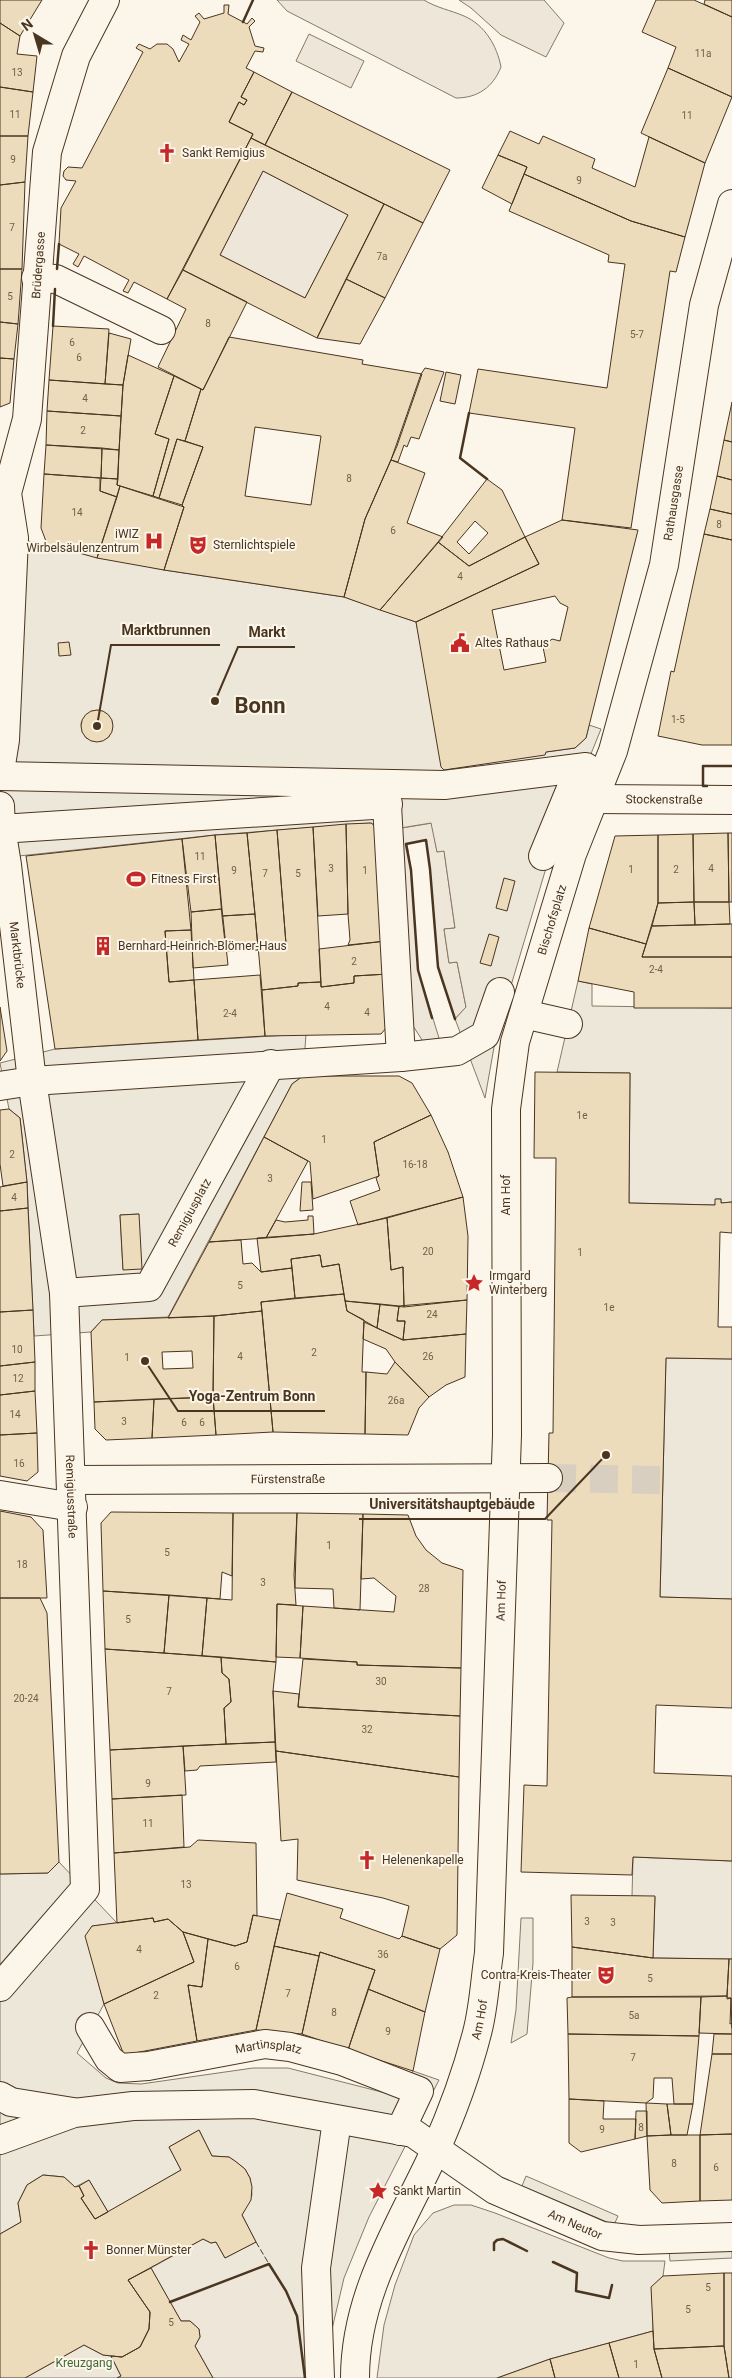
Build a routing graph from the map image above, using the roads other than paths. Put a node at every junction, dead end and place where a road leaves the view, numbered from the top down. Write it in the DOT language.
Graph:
graph roads {
  1 [pos="105,0"];
  2 [pos="732,204"];
  3 [pos="36,278"];
  4 [pos="161,330"];
  5 [pos="4,488"];
  6 [pos="0,771"];
  7 [pos="0,776"];
  8 [pos="595,799"];
  9 [pos="732,800"];
  10 [pos="0,806"];
  11 [pos="388,806"];
  12 [pos="0,828"];
  13 [pos="543,856"];
  14 [pos="500,992"];
  15 [pos="524,1014"];
  16 [pos="568,1024"];
  17 [pos="514,1042"];
  18 [pos="401,1057"];
  19 [pos="271,1064"];
  20 [pos="32,1080"];
  21 [pos="0,1086"];
  22 [pos="64,1293"];
  23 [pos="505,1477"];
  24 [pos="548,1478"];
  25 [pos="72,1493"];
  26 [pos="0,1495"];
  27 [pos="0,1987"];
  28 [pos="90,2027"];
  29 [pos="0,2096"];
  30 [pos="74,2113"];
  31 [pos="337,2120"];
  32 [pos="400,2131"];
  33 [pos="0,2140"];
  34 [pos="435,2150"];
  35 [pos="732,2238"];
  36 [pos="320,2378"];
  37 [pos="355,2378"];
  1 -- 3 [label="street, Brüdergasse"];
  2 -- 8 [label="street, Rathausgasse"];
  3 -- 4 [label="street"];
  3 -- 5 [label="street, Brüdergasse"];
  5 -- 6 [label="street, Brüdergasse"];
  7 -- 11 [label="street"];
  8 -- 9 [label="street, Stockenstraße"];
  8 -- 15 [label="street, Bischofsplatz"];
  10 -- 12 [label="street, Marktbrücke"];
  11 -- 12 [label="street"];
  11 -- 13 [label="street"];
  11 -- 18 [label="street"];
  12 -- 20 [label="street, Marktbrücke"];
  14 -- 18 [label="street"];
  15 -- 16 [label="street"];
  15 -- 17 [label="street, Bischofsplatz"];
  17 -- 23 [label="street, Am Hof"];
  18 -- 19 [label="street"];
  19 -- 20 [label="street"];
  19 -- 22 [label="street, Remigiusplatz"];
  20 -- 21 [label="street"];
  20 -- 22 [label="street, Remigiusstraße"];
  22 -- 25 [label="street, Remigiusstraße"];
  23 -- 24 [label="street, Fürstenstraße"];
  23 -- 25 [label="street, Fürstenstraße"];
  23 -- 34 [label="street, Am Hof"];
  25 -- 26 [label="street, Fürstenstraße"];
  25 -- 27 [label="street, Remigiusstraße"];
  28 -- 32 [label="street, Martinsplatz"];
  29 -- 30 [label="street"];
  30 -- 31 [label="street"];
  30 -- 33 [label="street"];
  31 -- 32 [label="street"];
  31 -- 36 [label="street"];
  32 -- 34 [label="street"];
  34 -- 35 [label="street, Am Neutor"];
  34 -- 37 [label="street"];
}
